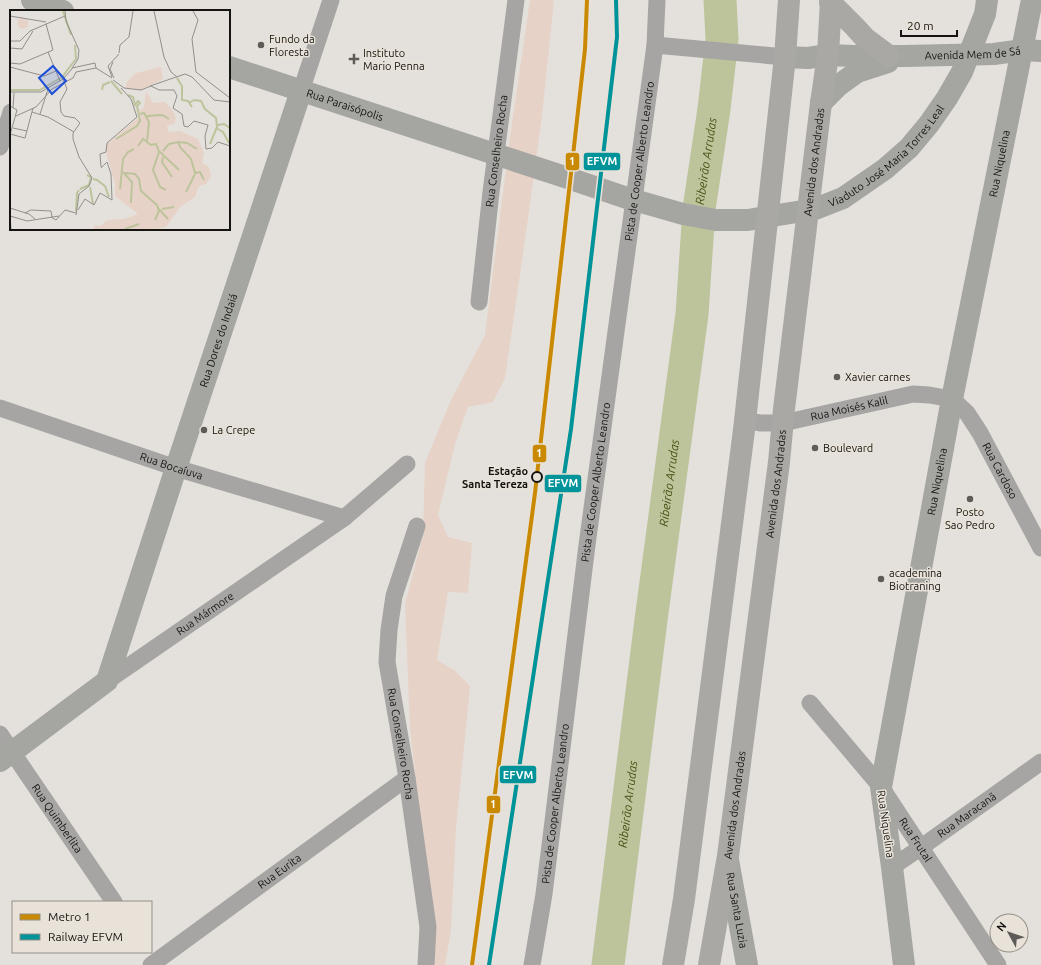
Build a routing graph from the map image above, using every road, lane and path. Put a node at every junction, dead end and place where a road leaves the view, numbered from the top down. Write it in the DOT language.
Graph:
graph roads {
  1 [pos="331,0"];
  2 [pos="516,0"];
  3 [pos="657,0"];
  4 [pos="789,0"];
  5 [pos="987,0"];
  6 [pos="1032,0"];
  7 [pos="830,1"];
  8 [pos="656,45"];
  9 [pos="1032,50"];
  10 [pos="828,55"];
  11 [pos="897,56"];
  12 [pos="785,57"];
  13 [pos="230,67"];
  14 [pos="301,91"];
  15 [pos="821,103"];
  16 [pos="10,115"];
  17 [pos="461,143"];
  18 [pos="0,147"];
  19 [pos="479,302"];
  20 [pos="952,399"];
  21 [pos="0,408"];
  22 [pos="745,420"];
  23 [pos="783,423"];
  24 [pos="407,464"];
  25 [pos="176,468"];
  26 [pos="344,518"];
  27 [pos="417,526"];
  28 [pos="1041,548"];
  29 [pos="107,682"];
  30 [pos="810,703"];
  31 [pos="0,734"];
  32 [pos="6,756"];
  33 [pos="1041,762"];
  34 [pos="407,778"];
  35 [pos="881,787"];
  36 [pos="920,848"];
  37 [pos="728,856"];
  38 [pos="892,867"];
  39 [pos="113,901"];
  40 [pos="152,961"];
  41 [pos="426,965"];
  42 [pos="532,965"];
  43 [pos="674,965"];
  44 [pos="709,965"];
  45 [pos="747,965"];
  46 [pos="904,965"];
  47 [pos="998,965"];
  1 -- 14 [label="street, Rua Dores do Indaiá"];
  2 -- 19 [label="street, Rua Conselheiro Rocha"];
  3 -- 8 [label="street, Pista de Cooper Alberto Leandro"];
  4 -- 12 [label="main road"];
  5 -- 17 [label="street, Viaduto José Maria Torres Leal"];
  6 -- 9 [label="street, Rua Niquelina"];
  7 -- 10 [label="main road, Avenida dos Andradas"];
  7 -- 11 [label="main road"];
  8 -- 12 [label="street"];
  8 -- 42 [label="street, Pista de Cooper Alberto Leandro"];
  9 -- 11 [label="street, Avenida Mem de Sá"];
  9 -- 20 [label="street, Rua Niquelina"];
  10 -- 11 [label="street, Avenida Mem de Sá"];
  10 -- 12 [label="street, Avenida Mem de Sá"];
  10 -- 15 [label="main road, Avenida dos Andradas"];
  11 -- 15 [label="street, Avenida Mem de Sá"];
  12 -- 22 [label="main road"];
  13 -- 14 [label="street, Rua Paraisópolis"];
  14 -- 17 [label="street, Rua Paraisópolis"];
  14 -- 25 [label="street, Rua Dores do Indaiá"];
  15 -- 23 [label="main road, Avenida dos Andradas"];
  16 -- 18 [label="street"];
  20 -- 23 [label="street, Rua Moisés Kalil"];
  20 -- 28 [label="street, Rua Cardoso"];
  20 -- 35 [label="street, Rua Niquelina"];
  21 -- 25 [label="street, Rua Bocaíuva"];
  22 -- 23 [label="street, Rua Moisés Kalil"];
  22 -- 43 [label="main road"];
  23 -- 37 [label="main road, Avenida dos Andradas"];
  24 -- 26 [label="street, Rua Mármore"];
  25 -- 26 [label="street, Rua Bocaíuva"];
  25 -- 29 [label="street, Rua Dores do Indaiá"];
  26 -- 29 [label="street, Rua Mármore"];
  27 -- 34 [label="street, Rua Conselheiro Rocha"];
  29 -- 32 [label="street, Rua Mármore"];
  30 -- 35 [label="street, Rua Frutal"];
  31 -- 32 [label="street, Rua Quimberlita"];
  32 -- 39 [label="street, Rua Quimberlita"];
  33 -- 36 [label="street, Rua Maracanã"];
  34 -- 40 [label="street, Rua Eurita"];
  34 -- 41 [label="street, Rua Conselheiro Rocha"];
  35 -- 36 [label="street, Rua Frutal"];
  35 -- 38 [label="street, Rua Niquelina"];
  36 -- 38 [label="street, Rua Maracanã"];
  36 -- 47 [label="street, Rua Frutal"];
  37 -- 44 [label="main road, Avenida dos Andradas"];
  37 -- 45 [label="street, Rua Santa Luzia"];
  38 -- 46 [label="street, Rua Niquelina"];
}
